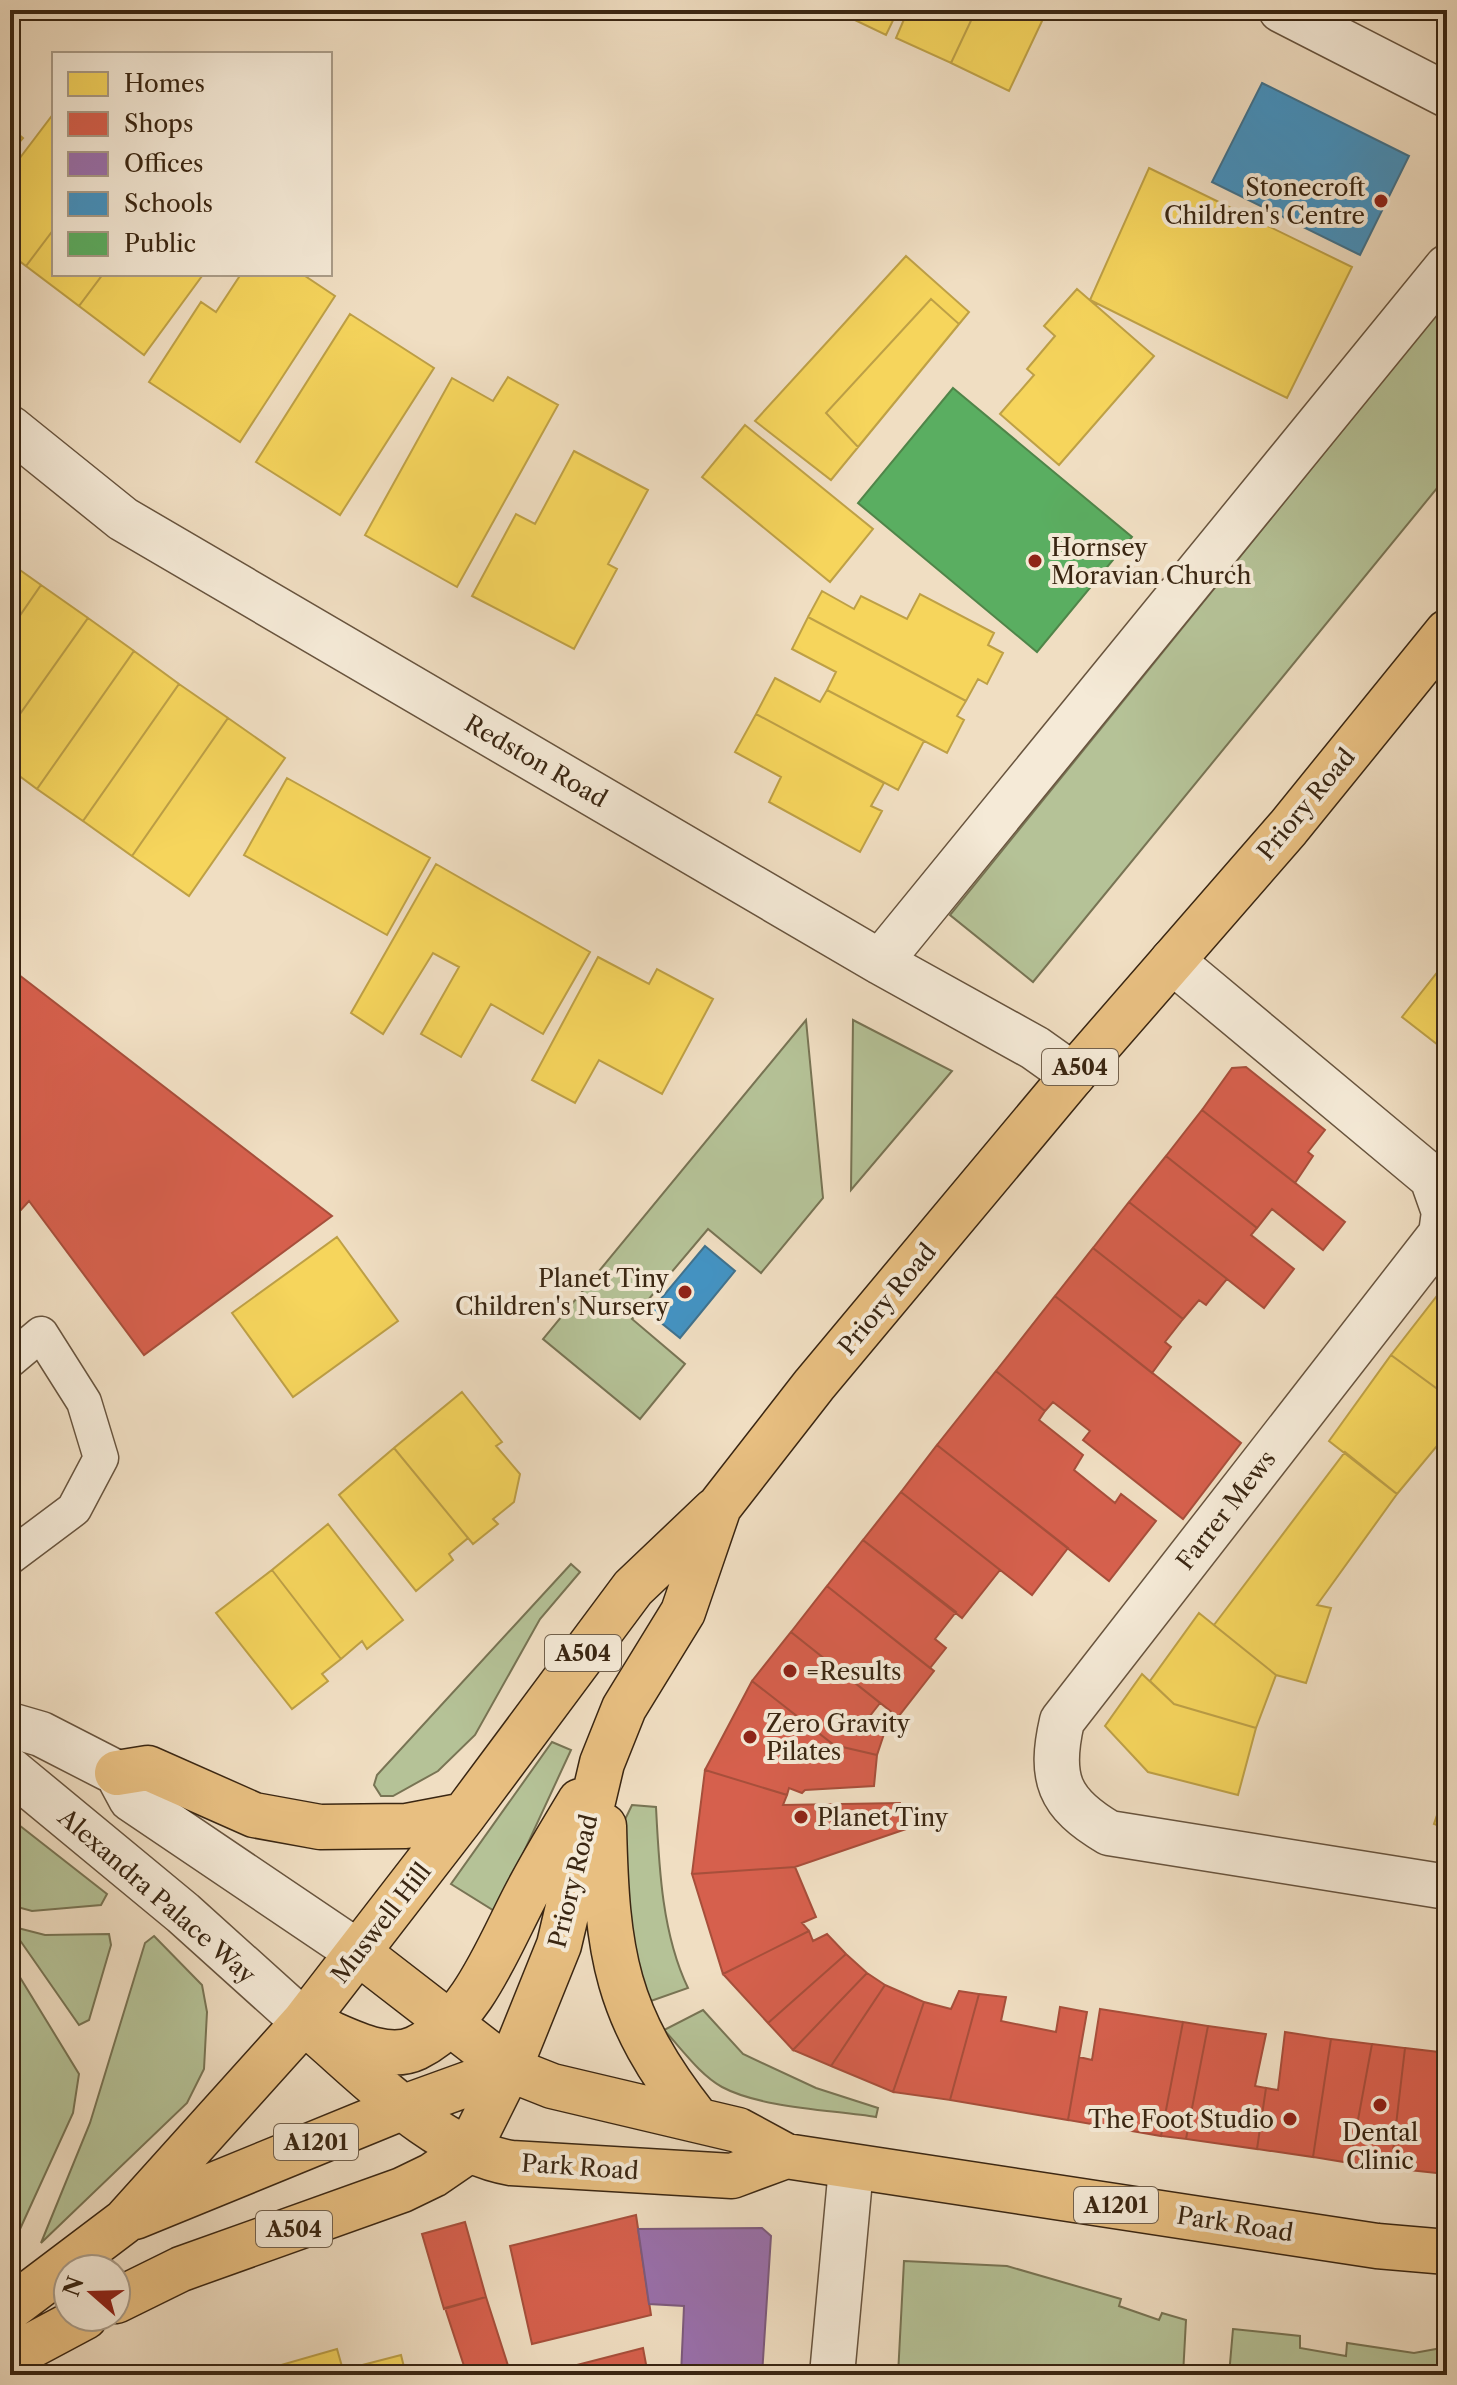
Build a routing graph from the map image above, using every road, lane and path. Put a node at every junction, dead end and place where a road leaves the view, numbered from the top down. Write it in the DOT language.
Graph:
graph roads {
  1 [pos="1281,10"];
  2 [pos="1447,95"];
  3 [pos="1447,267"];
  4 [pos="10,428"];
  5 [pos="1447,632"];
  6 [pos="1172,961"];
  7 [pos="880,962"];
  8 [pos="1073,1075"];
  9 [pos="10,1360"];
  10 [pos="719,1507"];
  11 [pos="10,1557"];
  12 [pos="10,1725"];
  13 [pos="602,1763"];
  14 [pos="10,1770"];
  15 [pos="117,1773"];
  16 [pos="464,1815"];
  17 [pos="1447,1887"];
  18 [pos="359,1953"];
  19 [pos="452,2021"];
  20 [pos="304,2022"];
  21 [pos="509,2069"];
  22 [pos="404,2107"];
  23 [pos="697,2119"];
  24 [pos="468,2151"];
  25 [pos="786,2156"];
  26 [pos="851,2168"];
  27 [pos="125,2221"];
  28 [pos="1447,2252"];
  29 [pos="132,2293"];
  30 [pos="10,2308"];
  31 [pos="55,2333"];
  32 [pos="10,2357"];
  33 [pos="832,2375"];
  1 -- 2 [label="street"];
  3 -- 7 [label="street"];
  4 -- 7 [label="street, Redston Road"];
  5 -- 6 [label="main road, Priory Road / A504"];
  6 -- 8 [label="main road, Priory Road / A504"];
  6 -- 17 [label="street, Farrer Mews"];
  7 -- 8 [label="street, Redston Road"];
  8 -- 10 [label="main road, Priory Road / A504"];
  9 -- 11 [label="lane"];
  10 -- 13 [label="main road, Priory Road / A504"];
  10 -- 16 [label="main road, Muswell Hill / A504"];
  12 -- 15 [label="street"];
  13 -- 19 [label="main road"];
  13 -- 21 [label="main road, Priory Road / A504"];
  13 -- 23 [label="main road"];
  14 -- 20 [label="street, Alexandra Palace Way"];
  15 -- 16 [label="main road"];
  15 -- 18 [label="street"];
  16 -- 18 [label="main road, Muswell Hill / A504"];
  18 -- 19 [label="main road"];
  18 -- 20 [label="main road, Muswell Hill / A504"];
  19 -- 20 [label="main road"];
  19 -- 21 [label="main road, A1201"];
  20 -- 22 [label="main road, Park Road"];
  20 -- 27 [label="main road, Muswell Hill / A504"];
  21 -- 22 [label="main road, A1201"];
  21 -- 23 [label="main road, Park Road / A1201"];
  21 -- 24 [label="main road, A504"];
  22 -- 24 [label="main road, Park Road"];
  22 -- 27 [label="main road, A1201"];
  23 -- 25 [label="main road, Park Road / A1201"];
  24 -- 25 [label="main road, Park Road"];
  24 -- 29 [label="main road, A504"];
  25 -- 26 [label="main road, Park Road / A1201"];
  26 -- 28 [label="main road, Park Road / A1201"];
  26 -- 33 [label="street"];
  27 -- 30 [label="main road, Muswell Hill / A504"];
  31 -- 32 [label="main road"];
}
